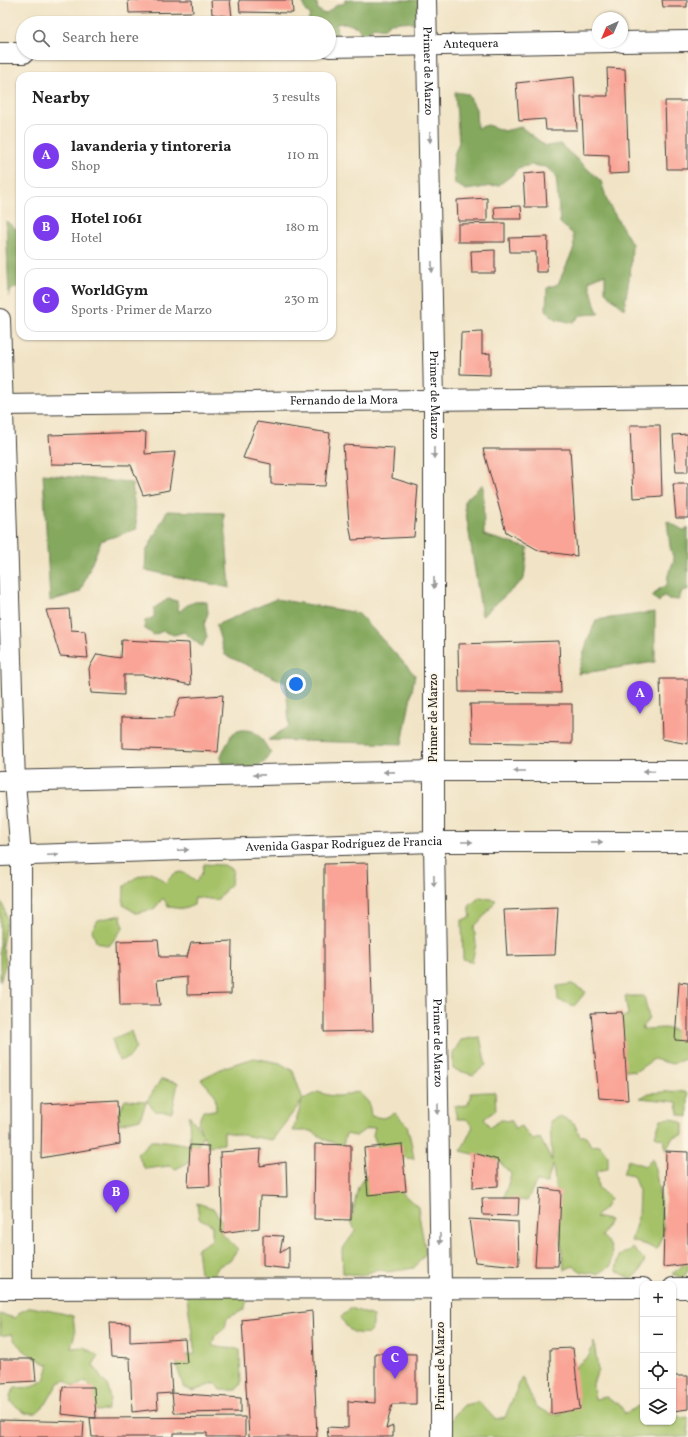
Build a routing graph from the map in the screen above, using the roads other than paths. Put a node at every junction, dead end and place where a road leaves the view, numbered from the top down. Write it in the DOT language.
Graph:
graph roads {
  1 [pos="426,0"];
  2 [pos="688,40"];
  3 [pos="592,42"];
  4 [pos="628,42"];
  5 [pos="428,46"];
  6 [pos="336,47"];
  7 [pos="0,53"];
  8 [pos="16,53"];
  9 [pos="0,319"];
  10 [pos="688,397"];
  11 [pos="434,400"];
  12 [pos="1,405"];
  13 [pos="434,771"];
  14 [pos="688,771"];
  15 [pos="8,782"];
  16 [pos="434,842"];
  17 [pos="688,842"];
  18 [pos="0,856"];
  19 [pos="21,856"];
  20 [pos="441,1288"];
  21 [pos="640,1288"];
  22 [pos="676,1288"];
  23 [pos="688,1288"];
  24 [pos="0,1289"];
  25 [pos="22,1289"];
  26 [pos="441,1437"];
  1 -- 5 [label="street, Primer de Marzo"];
  2 -- 4 [label="street"];
  3 -- 5 [label="street, Antequera"];
  5 -- 6 [label="street, Antequera"];
  5 -- 11 [label="street, Primer de Marzo, one-way"];
  7 -- 8 [label="street"];
  9 -- 12 [label="street"];
  10 -- 11 [label="street, Fernando de la Mora"];
  11 -- 12 [label="street, Fernando de la Mora"];
  11 -- 13 [label="street, Primer de Marzo, one-way"];
  12 -- 15 [label="street"];
  14 -- 13 [label="street, one-way"];
  13 -- 15 [label="street, one-way"];
  13 -- 16 [label="street, Primer de Marzo"];
  15 -- 19 [label="street"];
  16 -- 17 [label="street, Avenida Gaspar Rodríguez de Francia, one-way"];
  19 -- 16 [label="street, Avenida Gaspar Rodríguez de Francia, one-way"];
  16 -- 20 [label="street, Primer de Marzo, one-way"];
  18 -- 19 [label="street, Avenida Gaspar Rodríguez de Francia"];
  19 -- 25 [label="street"];
  20 -- 21 [label="street"];
  20 -- 25 [label="street"];
  20 -- 26 [label="street, Primer de Marzo"];
  22 -- 23 [label="street"];
  24 -- 25 [label="street"];
}
